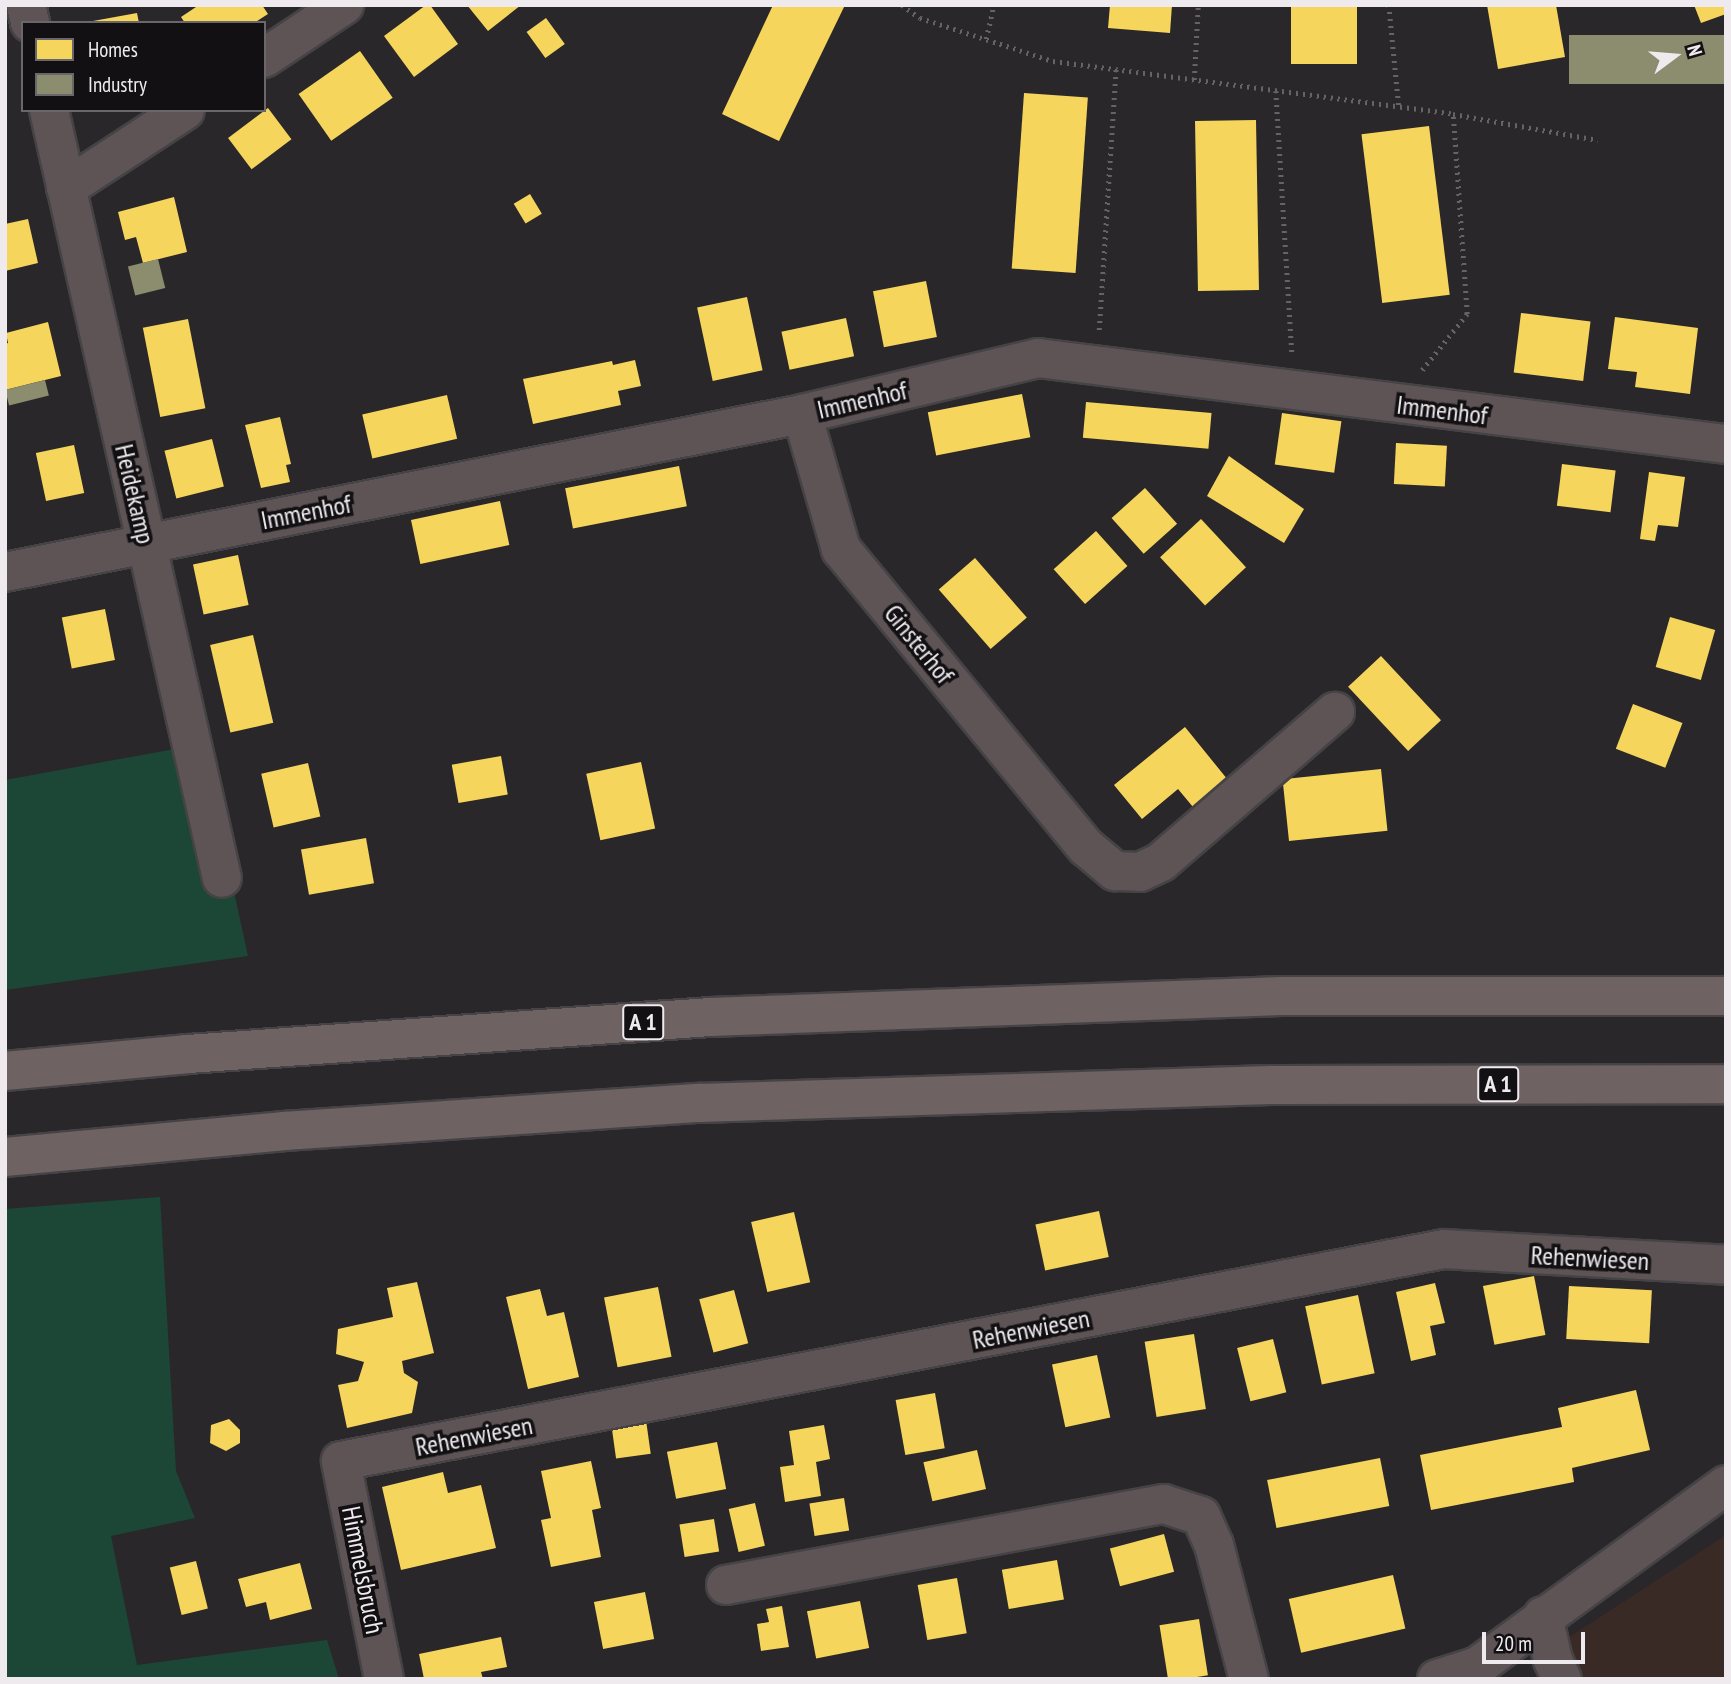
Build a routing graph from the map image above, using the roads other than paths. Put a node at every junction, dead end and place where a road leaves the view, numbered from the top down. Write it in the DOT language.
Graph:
graph roads {
  1 [pos="344,5"];
  2 [pos="266,57"];
  3 [pos="49,112"];
  4 [pos="182,112"];
  5 [pos="65,188"];
  6 [pos="802,414"];
  7 [pos="1726,444"];
  8 [pos="147,544"];
  9 [pos="5,572"];
  10 [pos="1335,712"];
  11 [pos="222,878"];
  12 [pos="1726,996"];
  13 [pos="5,1071"];
  14 [pos="1726,1084"];
  15 [pos="5,1157"];
  16 [pos="1726,1265"];
  17 [pos="341,1461"];
  18 [pos="1726,1485"];
  19 [pos="726,1585"];
  20 [pos="1543,1616"];
  21 [pos="384,1679"];
  22 [pos="1250,1679"];
  23 [pos="1437,1679"];
  24 [pos="1562,1679"];
  1 -- 2 [label="street"];
  3 -- 5 [label="street, Heidekamp"];
  4 -- 5 [label="street"];
  5 -- 8 [label="street, Heidekamp"];
  6 -- 7 [label="street, Immenhof"];
  6 -- 8 [label="street, Immenhof"];
  6 -- 10 [label="street, Ginsterhof"];
  8 -- 9 [label="street, Immenhof"];
  8 -- 11 [label="street, Heidekamp"];
  12 -- 13 [label="highway, A 1"];
  14 -- 15 [label="highway, A 1"];
  16 -- 17 [label="street, Rehenwiesen"];
  17 -- 21 [label="street, Himmelsbruch"];
  18 -- 20 [label="street"];
  19 -- 22 [label="street"];
  20 -- 23 [label="street"];
  20 -- 24 [label="street"];
}
